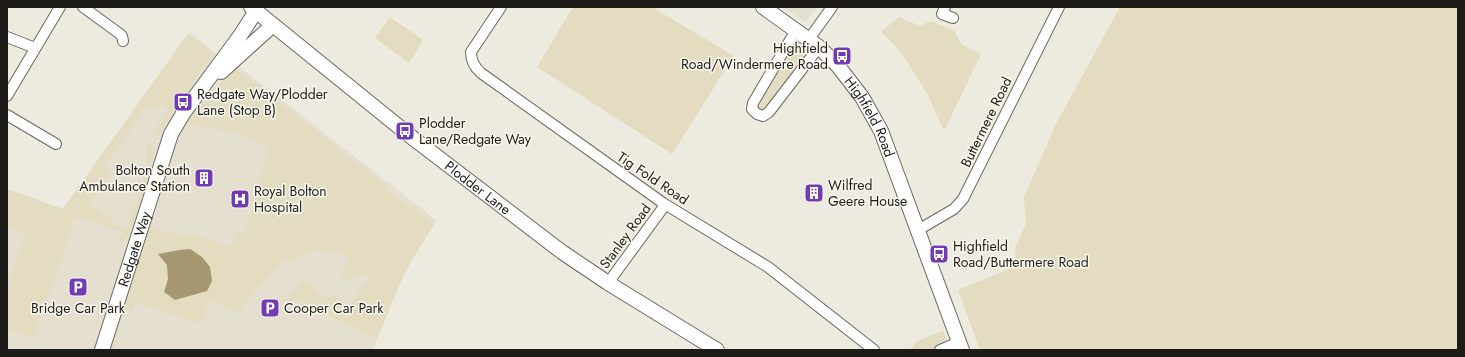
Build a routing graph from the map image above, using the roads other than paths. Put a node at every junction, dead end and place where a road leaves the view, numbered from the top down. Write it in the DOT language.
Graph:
graph roads {
  1 [pos="60,7"];
  2 [pos="83,7"];
  3 [pos="501,7"];
  4 [pos="763,7"];
  5 [pos="832,7"];
  6 [pos="945,7"];
  7 [pos="1059,7"];
  8 [pos="254,9"];
  9 [pos="953,18"];
  10 [pos="273,25"];
  11 [pos="796,30"];
  12 [pos="7,37"];
  13 [pos="123,41"];
  14 [pos="814,43"];
  15 [pos="36,48"];
  16 [pos="204,86"];
  17 [pos="7,96"];
  18 [pos="7,115"];
  19 [pos="56,144"];
  20 [pos="665,205"];
  21 [pos="918,230"];
  22 [pos="608,283"];
  23 [pos="961,346"];
  24 [pos="102,350"];
  25 [pos="717,350"];
  26 [pos="874,350"];
  27 [pos="940,350"];
  1 -- 15 [label="street"];
  2 -- 13 [label="street"];
  3 -- 20 [label="street, Tig Fold Road"];
  4 -- 11 [label="street, Highfield Road"];
  5 -- 14 [label="street"];
  6 -- 9 [label="street"];
  7 -- 21 [label="street, Buttermere Road"];
  8 -- 10 [label="street, Plodder Lane"];
  8 -- 16 [label="street, Redgate Way"];
  10 -- 16 [label="street, Redgate Way"];
  10 -- 22 [label="street, Plodder Lane"];
  11 -- 14 [label="street, Highfield Road"];
  11 -- 14 [label="street"];
  12 -- 15 [label="street"];
  14 -- 21 [label="street, Highfield Road"];
  15 -- 17 [label="street"];
  16 -- 24 [label="street, Redgate Way"];
  18 -- 19 [label="street"];
  20 -- 22 [label="street, Stanley Road"];
  20 -- 26 [label="street, Tig Fold Road"];
  21 -- 23 [label="street, Highfield Road"];
  22 -- 25 [label="street, Plodder Lane"];
  23 -- 27 [label="street"];
}
